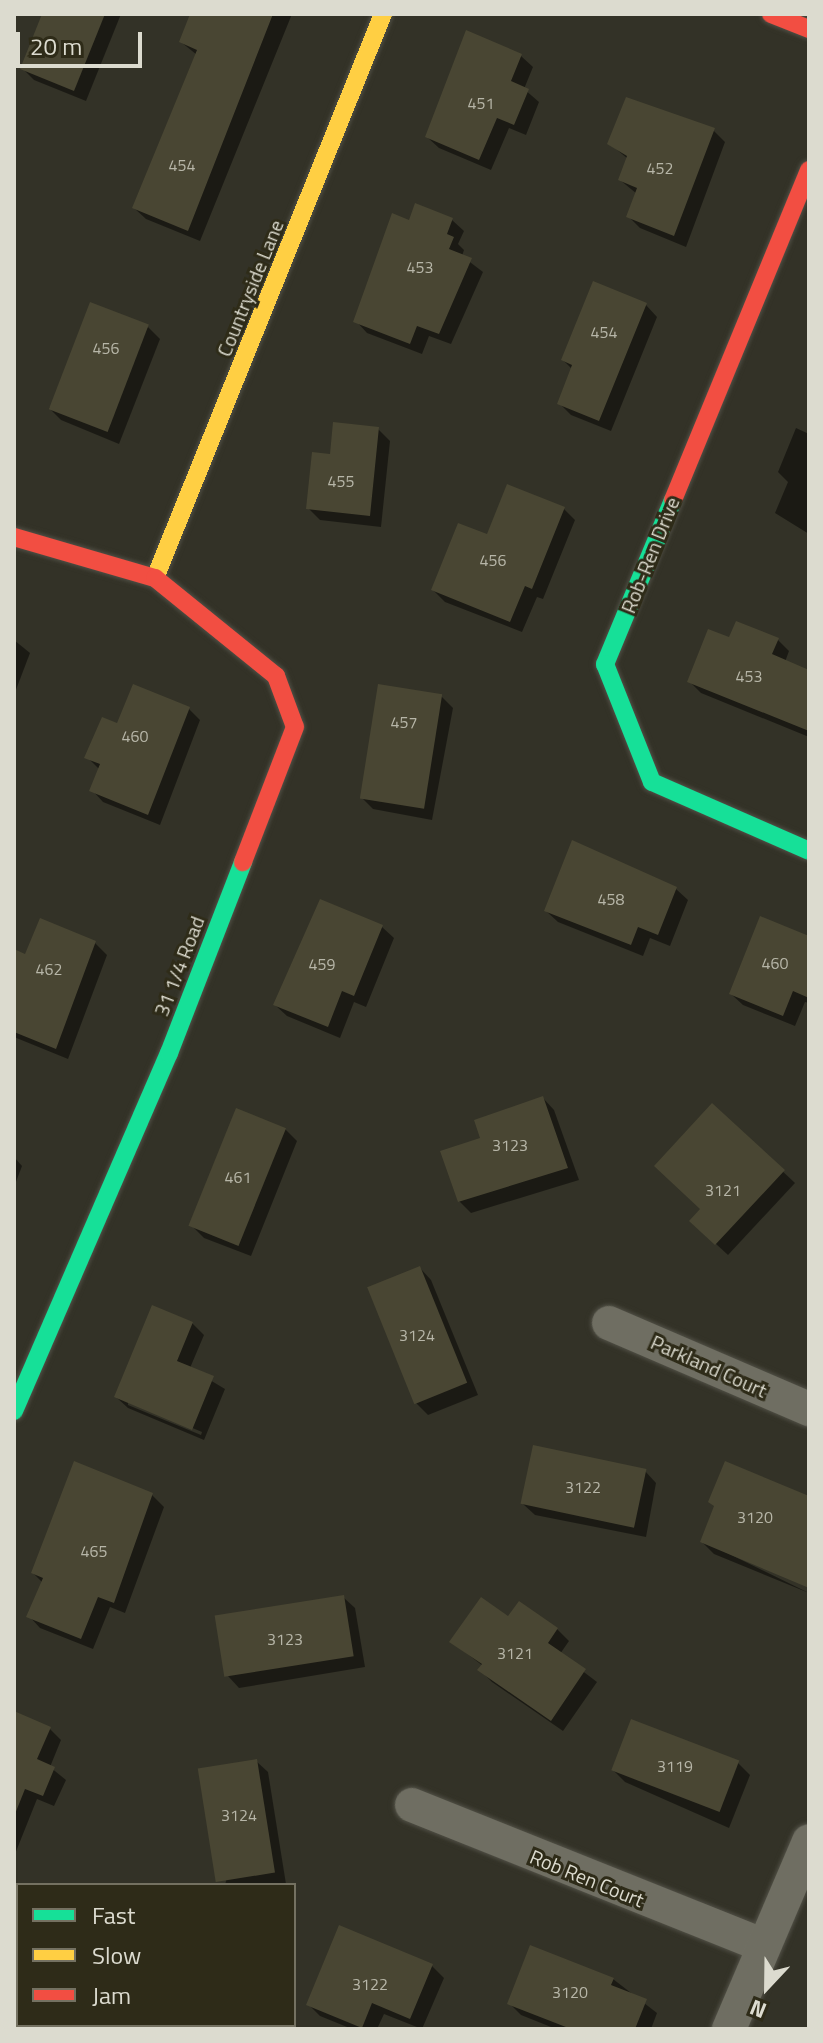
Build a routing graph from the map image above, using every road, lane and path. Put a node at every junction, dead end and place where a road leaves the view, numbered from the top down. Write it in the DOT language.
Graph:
graph roads {
  1 [pos="383,14"];
  2 [pos="771,14"];
  3 [pos="809,29"];
  4 [pos="809,170"];
  5 [pos="14,537"];
  6 [pos="155,578"];
  7 [pos="809,851"];
  8 [pos="609,1323"];
  9 [pos="809,1409"];
  10 [pos="14,1411"];
  11 [pos="412,1805"];
  12 [pos="809,1841"];
  13 [pos="764,1946"];
  14 [pos="729,2029"];
  1 -- 6 [label="street, Countryside Lane"];
  2 -- 3 [label="street"];
  4 -- 7 [label="street, Rob-Ren Drive"];
  5 -- 6 [label="street"];
  6 -- 10 [label="street, 31 1/4 Road"];
  8 -- 9 [label="street, Parkland Court"];
  11 -- 13 [label="street, Rob Ren Court"];
  12 -- 13 [label="street"];
  13 -- 14 [label="street"];
}
